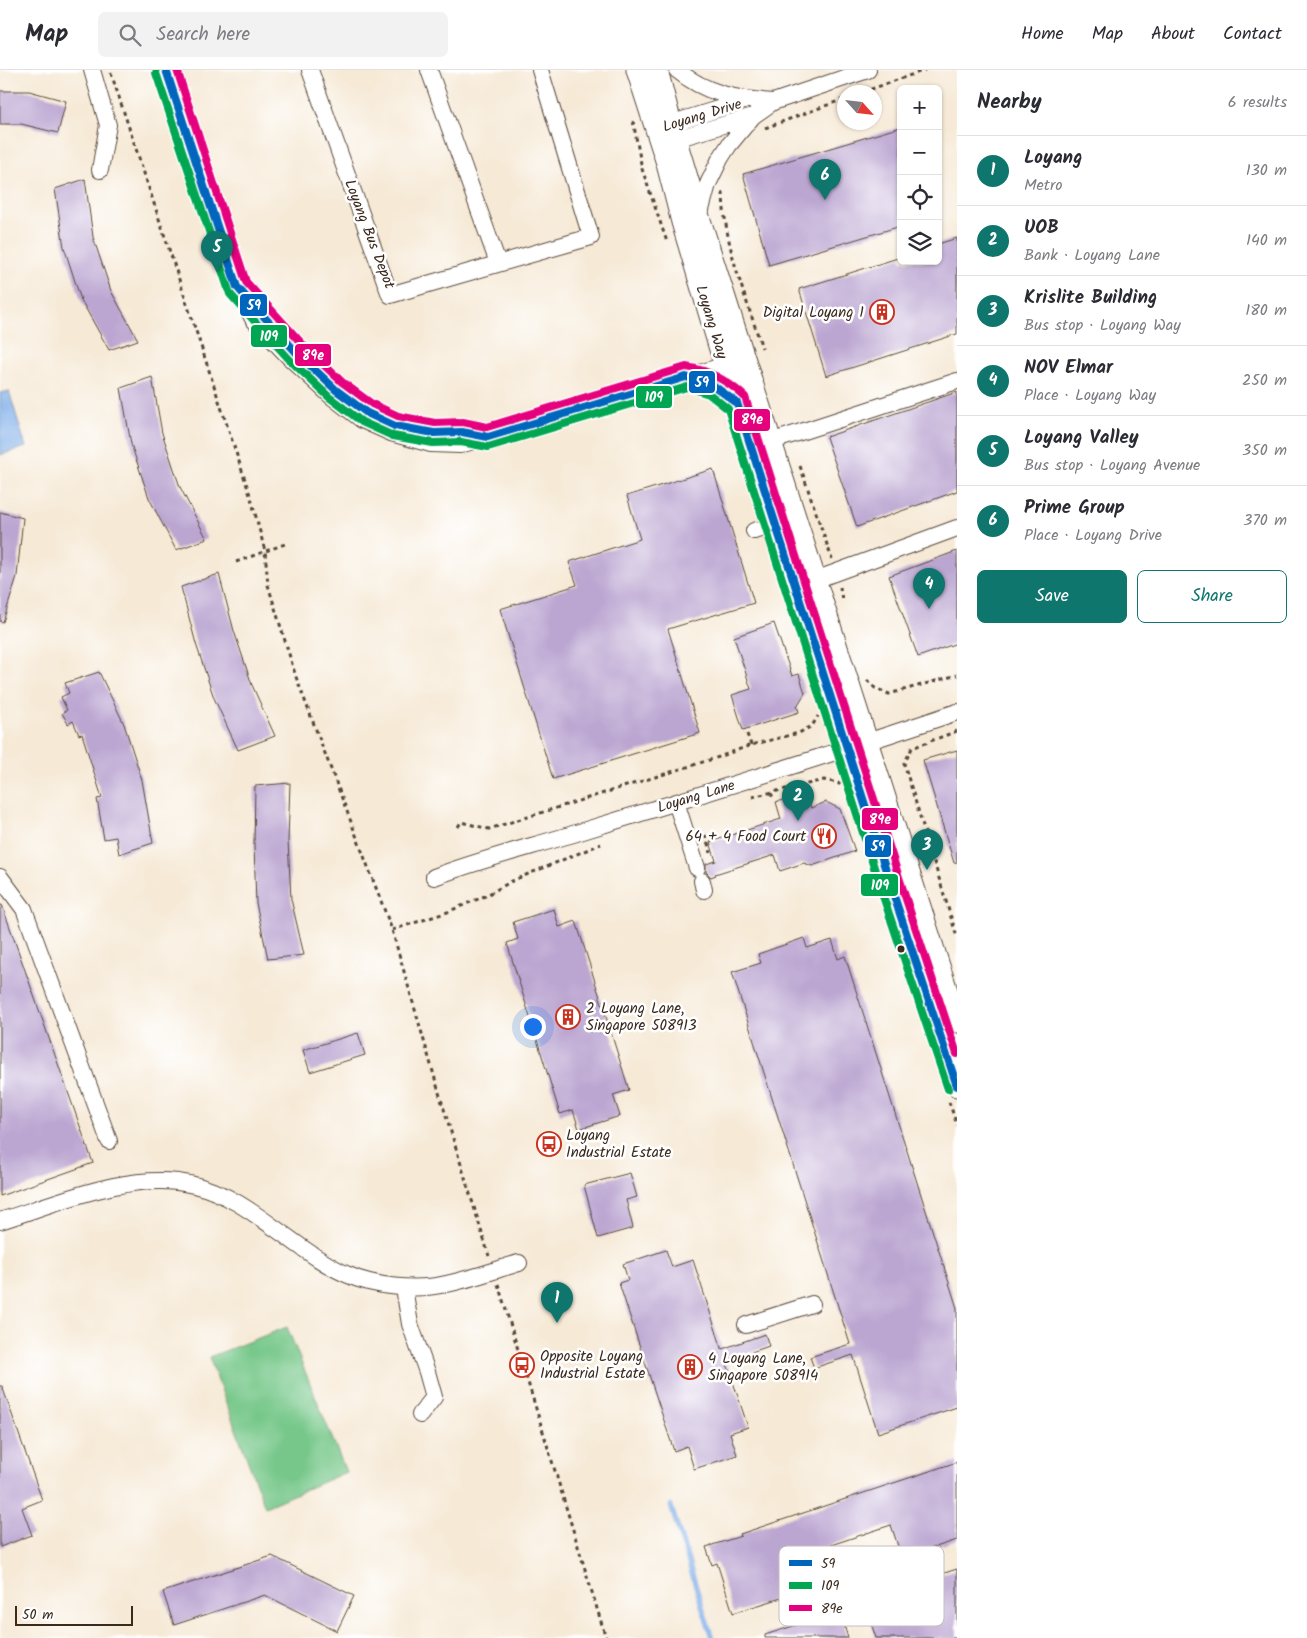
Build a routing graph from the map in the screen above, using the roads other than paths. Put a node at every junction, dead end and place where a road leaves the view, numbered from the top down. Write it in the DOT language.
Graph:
graph roads {
  1 [pos="92,70"];
  2 [pos="166,70"];
  3 [pos="310,70"];
  4 [pos="429,70"];
  5 [pos="540,70"];
  6 [pos="637,70"];
  7 [pos="658,70"];
  8 [pos="677,70"];
  9 [pos="868,70"];
  10 [pos="749,100"];
  11 [pos="773,102"];
  12 [pos="755,123"];
  13 [pos="666,134"];
  14 [pos="100,170"];
  15 [pos="699,217"];
  16 [pos="498,263"];
  17 [pos="745,360"];
  18 [pos="686,377"];
  19 [pos="957,381"];
  20 [pos="737,403"];
  21 [pos="770,442"];
  22 [pos="776,525"];
  23 [pos="957,528"];
  24 [pos="754,531"];
  25 [pos="815,580"];
  26 [pos="957,712"];
  27 [pos="857,746"];
  28 [pos="676,802"];
  29 [pos="434,876"];
  30 [pos="0,877"];
  31 [pos="701,879"];
  32 [pos="956,1013"];
  33 [pos="957,1086"];
  34 [pos="109,1141"];
  35 [pos="0,1221"];
  36 [pos="519,1263"];
  37 [pos="404,1288"];
  38 [pos="812,1304"];
  39 [pos="746,1325"];
  40 [pos="420,1414"];
  1 -- 14 [label="street"];
  2 -- 18 [label="street"];
  3 -- 16 [label="street, Loyang Bus Depot"];
  4 -- 16 [label="street"];
  5 -- 16 [label="street, Loyang Bus Depot"];
  6 -- 13 [label="main road, Loyang Way"];
  7 -- 13 [label="main road, Loyang Way"];
  8 -- 10 [label="street, Loyang Drive"];
  9 -- 11 [label="street, Loyang Drive"];
  10 -- 11 [label="street, Loyang Drive"];
  10 -- 13 [label="street, Loyang Drive"];
  11 -- 12 [label="street, Loyang Drive"];
  12 -- 13 [label="street, Loyang Drive"];
  12 -- 15 [label="street, Loyang Drive"];
  13 -- 15 [label="main road, Loyang Way"];
  13 -- 17 [label="main road, Loyang Way"];
  15 -- 17 [label="main road, Loyang Way"];
  17 -- 18 [label="street"];
  17 -- 20 [label="main road, Loyang Way"];
  17 -- 21 [label="main road, Loyang Way"];
  18 -- 20 [label="street"];
  19 -- 21 [label="street"];
  20 -- 22 [label="main road, Loyang Way"];
  21 -- 25 [label="main road, Loyang Way"];
  22 -- 24 [label="street"];
  22 -- 27 [label="main road, Loyang Way"];
  23 -- 25 [label="street"];
  25 -- 27 [label="main road, Loyang Way"];
  26 -- 27 [label="street, Loyang Lane"];
  27 -- 28 [label="street, Loyang Lane"];
  27 -- 32 [label="main road, Loyang Way"];
  27 -- 33 [label="main road, Loyang Way"];
  28 -- 29 [label="street, Loyang Lane"];
  28 -- 31 [label="street"];
  30 -- 34 [label="street"];
  35 -- 37 [label="street"];
  36 -- 37 [label="street"];
  37 -- 40 [label="street"];
  38 -- 39 [label="street"];
}
